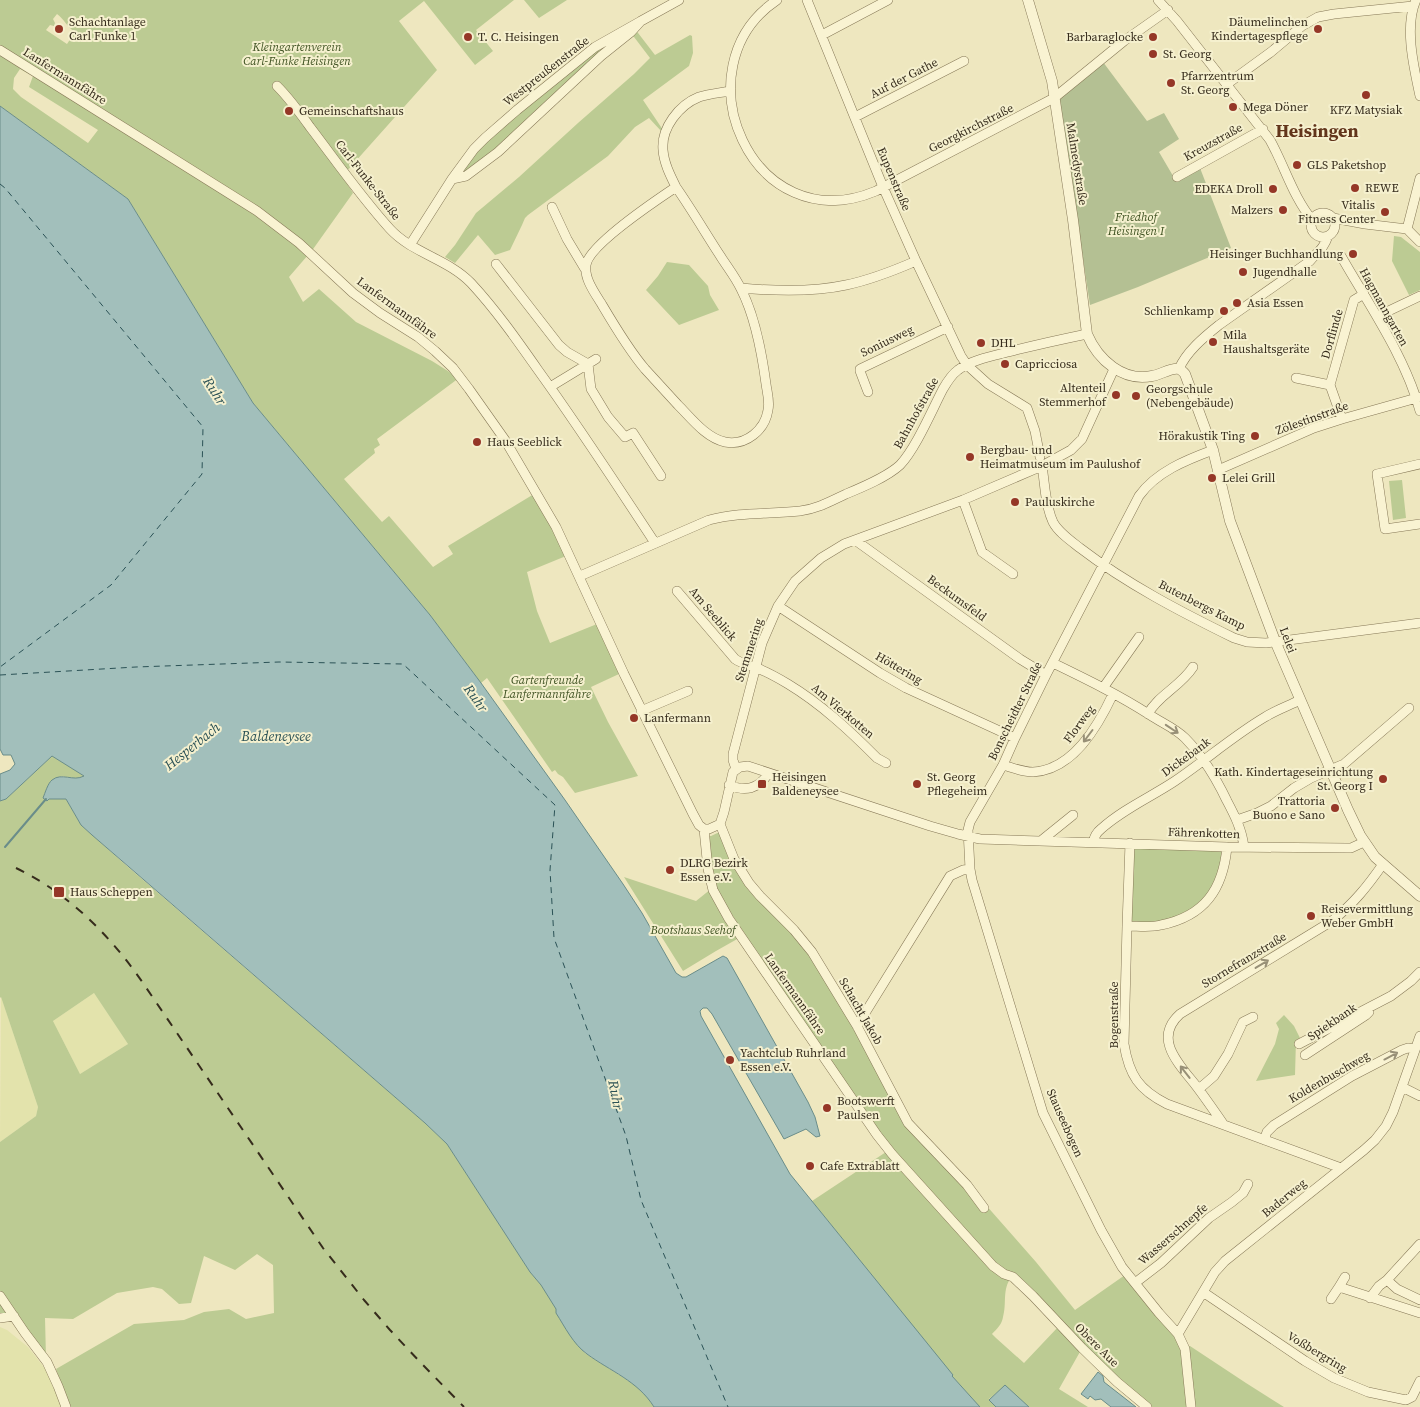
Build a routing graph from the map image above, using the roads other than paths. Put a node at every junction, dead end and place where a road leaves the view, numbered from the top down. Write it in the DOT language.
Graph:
graph roads {
  1 [pos="679,0"];
  2 [pos="777,0"];
  3 [pos="807,0"];
  4 [pos="888,0"];
  5 [pos="1028,0"];
  6 [pos="1158,0"];
  7 [pos="1168,0"];
  8 [pos="1415,3"];
  9 [pos="1168,10"];
  10 [pos="641,21"];
  11 [pos="822,35"];
  12 [pos="0,50"];
  13 [pos="964,61"];
  14 [pos="1052,82"];
  15 [pos="1227,84"];
  16 [pos="277,86"];
  17 [pos="1067,87"];
  18 [pos="730,91"];
  19 [pos="1420,96"];
  20 [pos="1054,98"];
  21 [pos="856,117"];
  22 [pos="1263,129"];
  23 [pos="474,149"];
  24 [pos="486,160"];
  25 [pos="1176,177"];
  26 [pos="1420,178"];
  27 [pos="452,179"];
  28 [pos="676,187"];
  29 [pos="883,187"];
  30 [pos="552,207"];
  31 [pos="1316,217"];
  32 [pos="1333,218"];
  33 [pos="1355,222"];
  34 [pos="1335,228"];
  35 [pos="1407,229"];
  36 [pos="1318,236"];
  37 [pos="1328,236"];
  38 [pos="1420,242"];
  39 [pos="410,245"];
  40 [pos="1316,253"];
  41 [pos="1341,256"];
  42 [pos="916,261"];
  43 [pos="496,264"];
  44 [pos="586,269"];
  45 [pos="741,288"];
  46 [pos="1364,294"];
  47 [pos="1420,296"];
  48 [pos="1378,316"];
  49 [pos="948,327"];
  50 [pos="1088,334"];
  51 [pos="592,361"];
  52 [pos="967,365"];
  53 [pos="1114,369"];
  54 [pos="1179,369"];
  55 [pos="1296,378"];
  56 [pos="1330,385"];
  57 [pos="550,387"];
  58 [pos="868,392"];
  59 [pos="1418,398"];
  60 [pos="1420,411"];
  61 [pos="1342,419"];
  62 [pos="1213,450"];
  63 [pos="1041,462"];
  64 [pos="1420,464"];
  65 [pos="1218,470"];
  66 [pos="661,476"];
  67 [pos="963,500"];
  68 [pos="1420,524"];
  69 [pos="855,540"];
  70 [pos="655,543"];
  71 [pos="1104,566"];
  72 [pos="1013,574"];
  73 [pos="580,576"];
  74 [pos="677,592"];
  75 [pos="778,606"];
  76 [pos="1420,623"];
  77 [pos="1139,637"];
  78 [pos="1275,641"];
  79 [pos="1053,663"];
  80 [pos="755,667"];
  81 [pos="1193,667"];
  82 [pos="1046,675"];
  83 [pos="1103,688"];
  84 [pos="688,691"];
  85 [pos="1113,694"];
  86 [pos="1300,700"];
  87 [pos="1409,708"];
  88 [pos="641,711"];
  89 [pos="1148,714"];
  90 [pos="1015,738"];
  91 [pos="1204,761"];
  92 [pos="886,764"];
  93 [pos="1003,765"];
  94 [pos="740,768"];
  95 [pos="1330,770"];
  96 [pos="769,773"];
  97 [pos="732,786"];
  98 [pos="1073,815"];
  99 [pos="1237,820"];
  100 [pos="720,824"];
  101 [pos="704,829"];
  102 [pos="969,837"];
  103 [pos="1042,840"];
  104 [pos="1093,842"];
  105 [pos="1364,842"];
  106 [pos="1130,843"];
  107 [pos="1227,846"];
  108 [pos="1244,847"];
  109 [pos="1383,864"];
  110 [pos="970,870"];
  111 [pos="1420,896"];
  112 [pos="1127,926"];
  113 [pos="1420,972"];
  114 [pos="1368,1008"];
  115 [pos="1253,1017"];
  116 [pos="857,1026"];
  117 [pos="1420,1036"];
  118 [pos="1299,1044"];
  119 [pos="1415,1049"];
  120 [pos="1305,1056"];
  121 [pos="1402,1087"];
  122 [pos="1198,1089"];
  123 [pos="1420,1096"];
  124 [pos="1224,1125"];
  125 [pos="1264,1140"];
  126 [pos="1341,1168"];
  127 [pos="1248,1184"];
  128 [pos="984,1208"];
  129 [pos="1420,1244"];
  130 [pos="1345,1277"];
  131 [pos="1387,1280"];
  132 [pos="1135,1283"];
  133 [pos="1339,1287"];
  134 [pos="1203,1292"];
  135 [pos="0,1296"];
  136 [pos="1033,1296"];
  137 [pos="1370,1298"];
  138 [pos="1331,1299"];
  139 [pos="1420,1300"];
  140 [pos="1420,1313"];
  141 [pos="14,1316"];
  142 [pos="0,1318"];
  143 [pos="1178,1334"];
  144 [pos="1420,1380"];
  145 [pos="66,1407"];
  146 [pos="1147,1407"];
  147 [pos="1191,1407"];
  1 -- 10 [label="street, Westpreußenstraße"];
  2 -- 18 [label="street, Georgkirchstraße"];
  3 -- 11 [label="street, Eupenstraße"];
  4 -- 11 [label="street"];
  5 -- 14 [label="street, Malmedystraße"];
  6 -- 9 [label="street"];
  7 -- 9 [label="street"];
  8 -- 15 [label="street"];
  8 -- 19 [label="street"];
  9 -- 15 [label="street"];
  9 -- 17 [label="street, Georgkirchstraße"];
  10 -- 23 [label="street, Westpreußenstraße"];
  10 -- 24 [label="street, Westpreußenstraße"];
  11 -- 21 [label="street, Eupenstraße"];
  12 -- 73 [label="street, Lanfermannfähre"];
  13 -- 21 [label="street, Auf der Gathe"];
  14 -- 17 [label="street"];
  14 -- 20 [label="street, Malmedystraße"];
  15 -- 22 [label="street"];
  16 -- 39 [label="street, Carl-Funke-Straße"];
  17 -- 20 [label="street, Georgkirchstraße"];
  18 -- 28 [label="street"];
  18 -- 29 [label="street, Georgkirchstraße"];
  20 -- 29 [label="street, Georgkirchstraße"];
  20 -- 50 [label="street, Malmedystraße"];
  21 -- 29 [label="street, Eupenstraße"];
  22 -- 25 [label="street, Kreuzstraße"];
  22 -- 31 [label="street"];
  23 -- 24 [label="street"];
  23 -- 27 [label="street, Westpreußenstraße"];
  24 -- 27 [label="street, Westpreußenstraße"];
  26 -- 35 [label="street"];
  27 -- 39 [label="street, Westpreußenstraße"];
  28 -- 44 [label="street"];
  28 -- 45 [label="street"];
  29 -- 42 [label="street, Eupenstraße"];
  30 -- 44 [label="street"];
  31 -- 32 [label="street"];
  31 -- 36 [label="street"];
  32 -- 33 [label="street"];
  32 -- 34 [label="street"];
  33 -- 34 [label="street"];
  33 -- 35 [label="street"];
  34 -- 37 [label="street"];
  35 -- 38 [label="street"];
  36 -- 37 [label="street"];
  36 -- 40 [label="street"];
  37 -- 40 [label="street"];
  39 -- 57 [label="street, Carl-Funke-Straße"];
  40 -- 54 [label="street"];
  41 -- 46 [label="street, Hagmanngarten"];
  42 -- 45 [label="street"];
  42 -- 49 [label="street, Eupenstraße"];
  43 -- 51 [label="street"];
  44 -- 45 [label="street"];
  46 -- 48 [label="street, Hagmanngarten"];
  46 -- 56 [label="street, Dorflinde"];
  47 -- 48 [label="street"];
  48 -- 59 [label="street, Hagmanngarten"];
  49 -- 52 [label="street, Eupenstraße"];
  49 -- 58 [label="street, Soniusweg"];
  50 -- 52 [label="street, Bahnhofstraße"];
  50 -- 53 [label="street"];
  51 -- 57 [label="street"];
  51 -- 66 [label="street"];
  52 -- 63 [label="street, Butenbergs Kamp"];
  52 -- 70 [label="street, Bahnhofstraße"];
  53 -- 54 [label="street"];
  53 -- 63 [label="street, Stemmering"];
  54 -- 62 [label="street, Lelei"];
  55 -- 56 [label="street"];
  56 -- 61 [label="street"];
  57 -- 70 [label="street, Carl-Funke-Straße"];
  59 -- 60 [label="street"];
  59 -- 61 [label="street, Zölestinstraße"];
  61 -- 65 [label="street, Zölestinstraße"];
  62 -- 65 [label="street, Lelei"];
  62 -- 71 [label="street, Bonscheidter Straße"];
  63 -- 67 [label="street, Stemmering"];
  63 -- 71 [label="street, Butenbergs Kamp"];
  64 -- 68 [label="street"];
  65 -- 78 [label="street, Lelei"];
  67 -- 69 [label="street, Stemmering"];
  67 -- 72 [label="street"];
  69 -- 75 [label="street, Stemmering"];
  69 -- 82 [label="street, Beckumsfeld"];
  70 -- 73 [label="street, Bahnhofstraße"];
  71 -- 78 [label="street, Butenbergs Kamp"];
  71 -- 79 [label="street, Bonscheidter Straße"];
  73 -- 88 [label="street, Lanfermannfähre"];
  74 -- 80 [label="street, Am Seeblick"];
  75 -- 80 [label="street, Stemmering"];
  75 -- 90 [label="street, Höttering"];
  76 -- 78 [label="street, Butenbergs Kamp"];
  77 -- 83 [label="street"];
  78 -- 86 [label="street, Lelei"];
  79 -- 82 [label="street, Bonscheidter Straße"];
  79 -- 83 [label="street"];
  80 -- 92 [label="street, Am Vierkotten"];
  80 -- 94 [label="street, Stemmering"];
  81 -- 89 [label="street"];
  82 -- 90 [label="street, Bonscheidter Straße"];
  83 -- 85 [label="street"];
  84 -- 88 [label="street"];
  85 -- 89 [label="street"];
  85 -- 93 [label="street, Florweg, one-way"];
  86 -- 91 [label="street, Dickebank"];
  86 -- 95 [label="street, Lelei"];
  87 -- 95 [label="street"];
  88 -- 101 [label="street, Lanfermannfähre"];
  89 -- 91 [label="street, one-way"];
  90 -- 93 [label="street, Bonscheidter Straße"];
  91 -- 99 [label="street"];
  91 -- 104 [label="street, Dickebank"];
  93 -- 102 [label="street, Bonscheidter Straße"];
  94 -- 96 [label="street, Fährenkotten"];
  94 -- 97 [label="street, Stemmering"];
  95 -- 99 [label="street"];
  95 -- 105 [label="street, Lelei"];
  96 -- 97 [label="street"];
  96 -- 102 [label="street, Fährenkotten"];
  97 -- 100 [label="street, Stemmering"];
  98 -- 103 [label="street"];
  99 -- 108 [label="street"];
  100 -- 101 [label="street"];
  100 -- 116 [label="street, Schacht Jakob"];
  101 -- 136 [label="street, Lanfermannfähre"];
  102 -- 103 [label="street, Fährenkotten"];
  102 -- 110 [label="street, Bonscheidter Straße"];
  103 -- 104 [label="street, Fährenkotten"];
  104 -- 106 [label="street, Fährenkotten"];
  105 -- 108 [label="street, Fährenkotten"];
  105 -- 109 [label="street, Lelei"];
  106 -- 107 [label="street, Fährenkotten"];
  106 -- 112 [label="street, Bogenstraße"];
  107 -- 108 [label="street, Fährenkotten"];
  107 -- 112 [label="street"];
  109 -- 111 [label="street, Lelei"];
  122 -- 109 [label="street, Stornefranzstraße, one-way"];
  110 -- 116 [label="street"];
  110 -- 132 [label="street, Stauseebogen"];
  112 -- 124 [label="street, Bogenstraße"];
  113 -- 114 [label="street, Spiekbank"];
  114 -- 118 [label="street, Spiekbank"];
  114 -- 120 [label="street, Spiekbank"];
  115 -- 122 [label="street"];
  116 -- 128 [label="street, Schacht Jakob"];
  117 -- 119 [label="street, Baderweg"];
  119 -- 121 [label="street, Baderweg"];
  125 -- 119 [label="street, Koldenbuschweg, one-way"];
  121 -- 123 [label="street"];
  121 -- 126 [label="street, Baderweg"];
  122 -- 124 [label="street, Stornefranzstraße"];
  124 -- 125 [label="street, Bogenstraße"];
  125 -- 126 [label="street, Bogenstraße"];
  126 -- 134 [label="street, Baderweg"];
  127 -- 132 [label="street, Wasserschnepfe"];
  129 -- 131 [label="street"];
  130 -- 133 [label="street"];
  131 -- 137 [label="street"];
  131 -- 139 [label="street"];
  132 -- 143 [label="street, Stauseebogen"];
  133 -- 137 [label="street"];
  133 -- 138 [label="street"];
  134 -- 143 [label="street, Baderweg"];
  134 -- 144 [label="street, Voßbergring"];
  135 -- 141 [label="street"];
  136 -- 146 [label="street, Obere Aue"];
  137 -- 140 [label="street"];
  141 -- 142 [label="street"];
  141 -- 145 [label="street"];
  143 -- 147 [label="street"];
}
